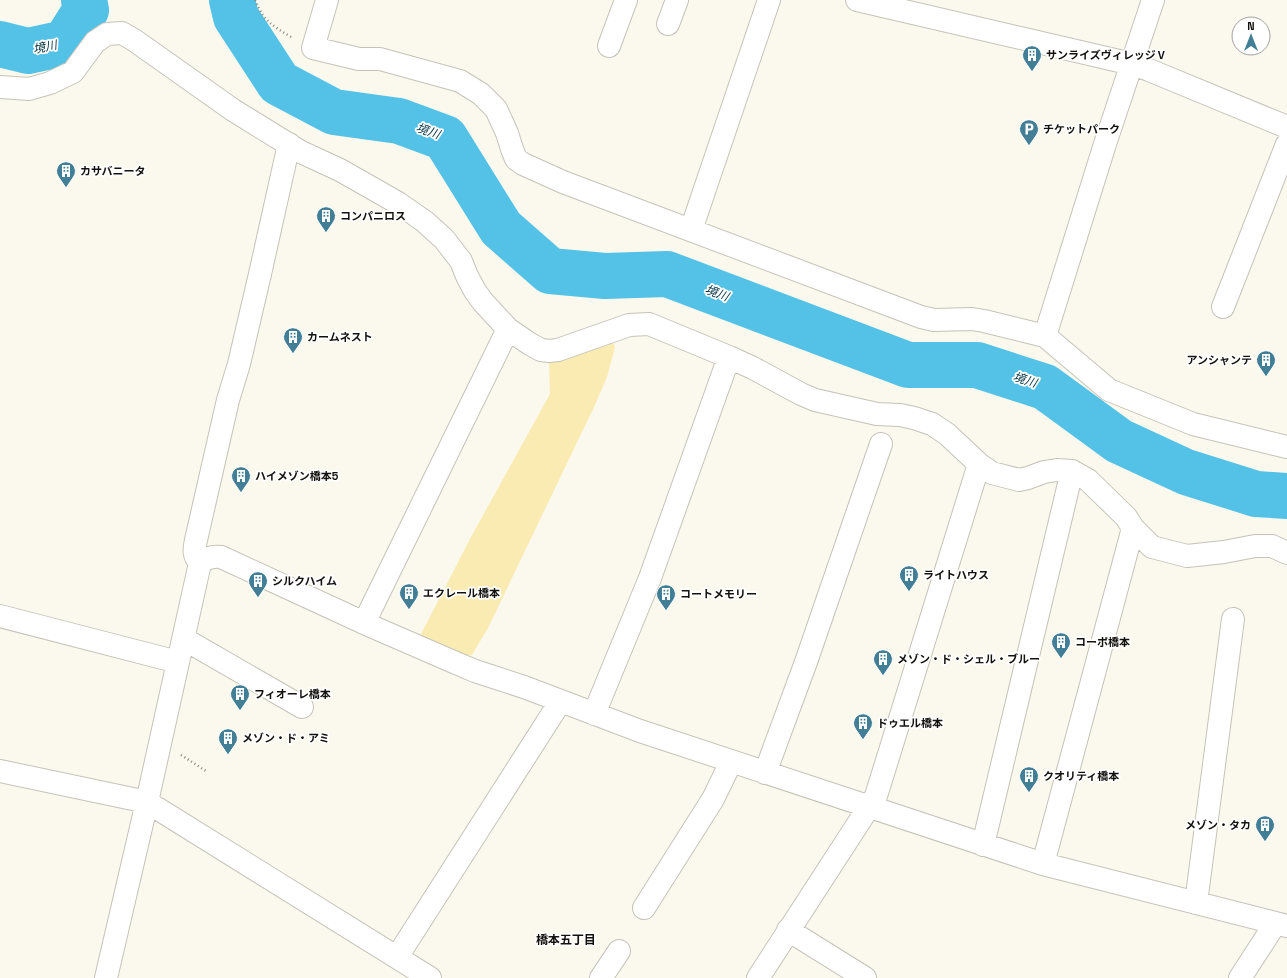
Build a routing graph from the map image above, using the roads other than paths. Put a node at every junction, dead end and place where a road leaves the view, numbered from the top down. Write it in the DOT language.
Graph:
graph roads {
  1 [pos="327,0"];
  2 [pos="626,0"];
  3 [pos="677,0"];
  4 [pos="769,0"];
  5 [pos="857,0"];
  6 [pos="1153,0"];
  7 [pos="668,24"];
  8 [pos="610,46"];
  9 [pos="1132,64"];
  10 [pos="0,86"];
  11 [pos="1287,127"];
  12 [pos="289,144"];
  13 [pos="1287,144"];
  14 [pos="691,230"];
  15 [pos="1223,307"];
  16 [pos="508,329"];
  17 [pos="1045,336"];
  18 [pos="729,357"];
  19 [pos="881,444"];
  20 [pos="1287,446"];
  21 [pos="979,464"];
  22 [pos="1072,471"];
  23 [pos="1133,528"];
  24 [pos="1287,553"];
  25 [pos="200,563"];
  26 [pos="0,616"];
  27 [pos="1233,618"];
  28 [pos="364,623"];
  29 [pos="184,639"];
  30 [pos="178,662"];
  31 [pos="560,702"];
  32 [pos="302,707"];
  33 [pos="594,714"];
  34 [pos="731,762"];
  35 [pos="0,771"];
  36 [pos="765,773"];
  37 [pos="147,802"];
  38 [pos="869,807"];
  39 [pos="983,845"];
  40 [pos="1043,864"];
  41 [pos="1196,903"];
  42 [pos="644,908"];
  43 [pos="1281,925"];
  44 [pos="788,930"];
  45 [pos="619,951"];
  46 [pos="397,957"];
  47 [pos="106,978"];
  48 [pos="430,978"];
  49 [pos="601,978"];
  50 [pos="758,978"];
  51 [pos="865,978"];
  52 [pos="1240,978"];
  1 -- 14 [label="street"];
  2 -- 8 [label="street"];
  3 -- 7 [label="street"];
  4 -- 14 [label="street"];
  5 -- 9 [label="street"];
  6 -- 9 [label="street"];
  9 -- 11 [label="street"];
  9 -- 17 [label="street"];
  10 -- 12 [label="street"];
  12 -- 16 [label="street"];
  12 -- 25 [label="street"];
  13 -- 15 [label="street"];
  14 -- 17 [label="street"];
  16 -- 18 [label="street"];
  16 -- 28 [label="street"];
  17 -- 20 [label="street"];
  18 -- 21 [label="street"];
  18 -- 33 [label="street"];
  19 -- 36 [label="street"];
  21 -- 22 [label="street"];
  21 -- 38 [label="street"];
  22 -- 23 [label="street"];
  22 -- 39 [label="street"];
  23 -- 24 [label="street"];
  23 -- 40 [label="street"];
  25 -- 28 [label="street"];
  25 -- 29 [label="street"];
  26 -- 30 [label="street"];
  27 -- 41 [label="street"];
  28 -- 31 [label="street"];
  29 -- 30 [label="street"];
  29 -- 32 [label="street"];
  30 -- 37 [label="street"];
  31 -- 33 [label="street"];
  31 -- 46 [label="street"];
  33 -- 34 [label="street"];
  34 -- 36 [label="street"];
  34 -- 42 [label="street"];
  35 -- 37 [label="street"];
  36 -- 38 [label="street"];
  37 -- 46 [label="street"];
  37 -- 47 [label="street"];
  38 -- 39 [label="street"];
  38 -- 44 [label="street"];
  39 -- 40 [label="street"];
  40 -- 41 [label="street"];
  41 -- 43 [label="street"];
  43 -- 52 [label="street"];
  44 -- 50 [label="street"];
  44 -- 51 [label="street"];
  45 -- 49 [label="street"];
  46 -- 48 [label="street"];
}
